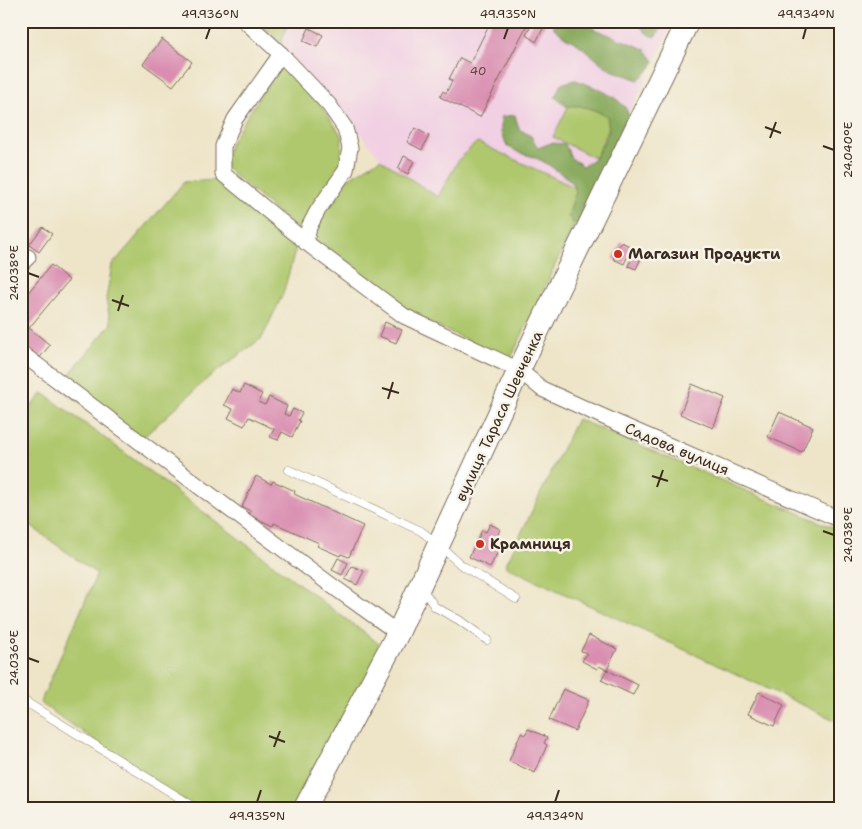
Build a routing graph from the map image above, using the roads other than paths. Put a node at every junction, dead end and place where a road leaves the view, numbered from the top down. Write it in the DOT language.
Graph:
graph roads {
  1 [pos="245,21"];
  2 [pos="688,21"];
  3 [pos="281,54"];
  4 [pos="306,242"];
  5 [pos="21,353"];
  6 [pos="519,370"];
  7 [pos="289,470"];
  8 [pos="841,520"];
  9 [pos="439,545"];
  10 [pos="420,586"];
  11 [pos="516,599"];
  12 [pos="398,632"];
  13 [pos="487,640"];
  14 [pos="21,699"];
  15 [pos="196,808"];
  16 [pos="305,808"];
  1 -- 3 [label="street"];
  2 -- 6 [label="street, вулиця Тараса Шевченка"];
  3 -- 4 [label="street"];
  3 -- 4 [label="street, Садова вулиця"];
  4 -- 6 [label="street, Садова вулиця"];
  5 -- 12 [label="street"];
  6 -- 8 [label="street, Садова вулиця"];
  6 -- 9 [label="street, вулиця Тараса Шевченка"];
  7 -- 9 [label="lane"];
  9 -- 10 [label="street, вулиця Тараса Шевченка"];
  9 -- 11 [label="lane"];
  10 -- 12 [label="street, вулиця Тараса Шевченка"];
  10 -- 13 [label="lane"];
  12 -- 16 [label="street, вулиця Тараса Шевченка"];
  14 -- 15 [label="lane"];
}
